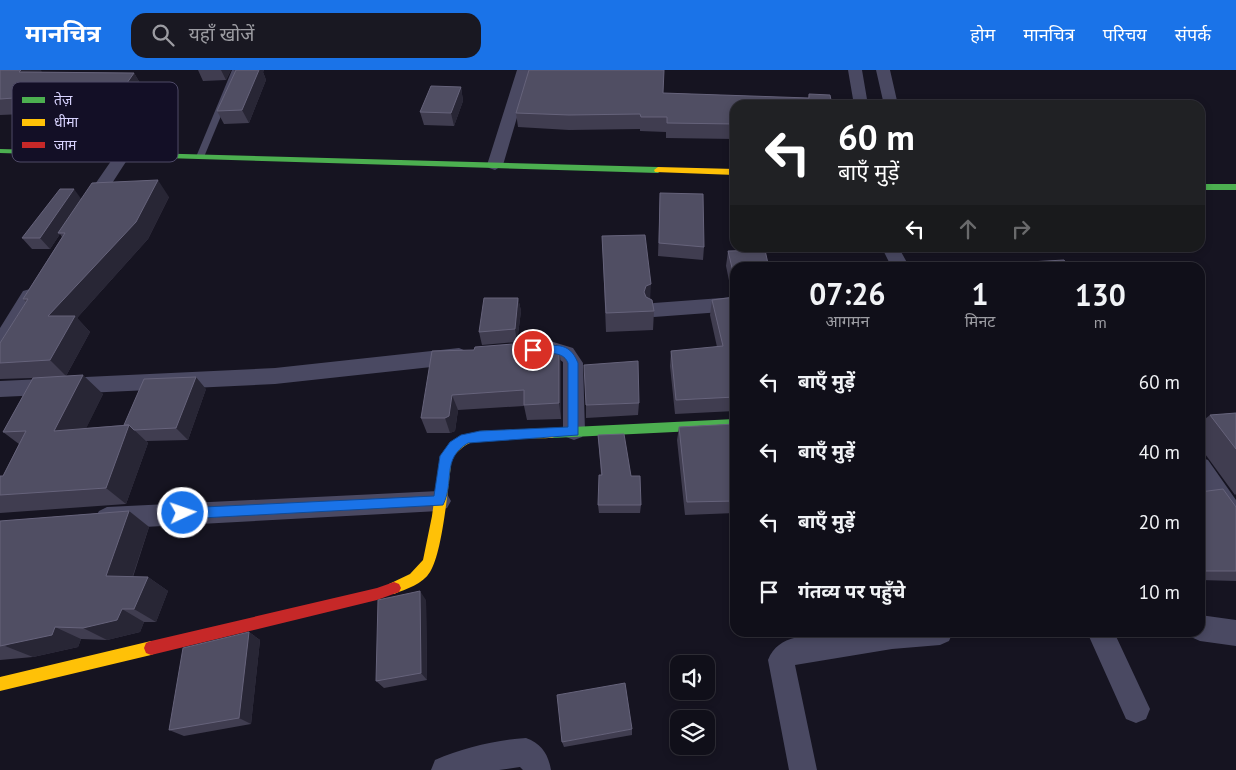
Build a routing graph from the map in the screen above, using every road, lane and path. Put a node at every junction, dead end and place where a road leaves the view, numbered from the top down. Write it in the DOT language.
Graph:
graph roads {
  1 [pos="236,70"];
  2 [pos="524,70"];
  3 [pos="855,70"];
  4 [pos="883,70"];
  5 [pos="859,100"];
  6 [pos="890,100"];
  7 [pos="178,156"];
  8 [pos="200,157"];
  9 [pos="118,162"];
  10 [pos="495,165"];
  11 [pos="730,172"];
  12 [pos="1205,187"];
  13 [pos="1236,187"];
  14 [pos="79,221"];
  15 [pos="41,280"];
  16 [pos="730,304"];
  17 [pos="654,310"];
  18 [pos="0,344"];
  19 [pos="513,351"];
  20 [pos="476,354"];
  21 [pos="0,389"];
  22 [pos="730,424"];
  23 [pos="574,431"];
  24 [pos="1205,474"];
  25 [pos="439,501"];
  26 [pos="1236,519"];
  27 [pos="86,520"];
  28 [pos="1205,629"];
  29 [pos="1236,633"];
  30 [pos="874,637"];
  31 [pos="1102,637"];
  32 [pos="0,684"];
  33 [pos="1136,710"];
  34 [pos="445,770"];
  35 [pos="537,770"];
  36 [pos="803,770"];
  1 -- 8 [label="lane"];
  2 -- 10 [label="street"];
  3 -- 5 [label="street"];
  4 -- 6 [label="street"];
  7 -- 8 [label="main road"];
  8 -- 10 [label="main road"];
  9 -- 14 [label="street"];
  10 -- 11 [label="main road"];
  12 -- 13 [label="main road"];
  15 -- 18 [label="street"];
  16 -- 17 [label="street"];
  19 -- 23 [label="street"];
  20 -- 21 [label="street"];
  22 -- 23 [label="main road"];
  23 -- 25 [label="main road"];
  24 -- 26 [label="street"];
  25 -- 27 [label="street"];
  25 -- 32 [label="main road"];
  28 -- 29 [label="street"];
  30 -- 36 [label="street"];
  31 -- 33 [label="street"];
  34 -- 35 [label="street"];
}
